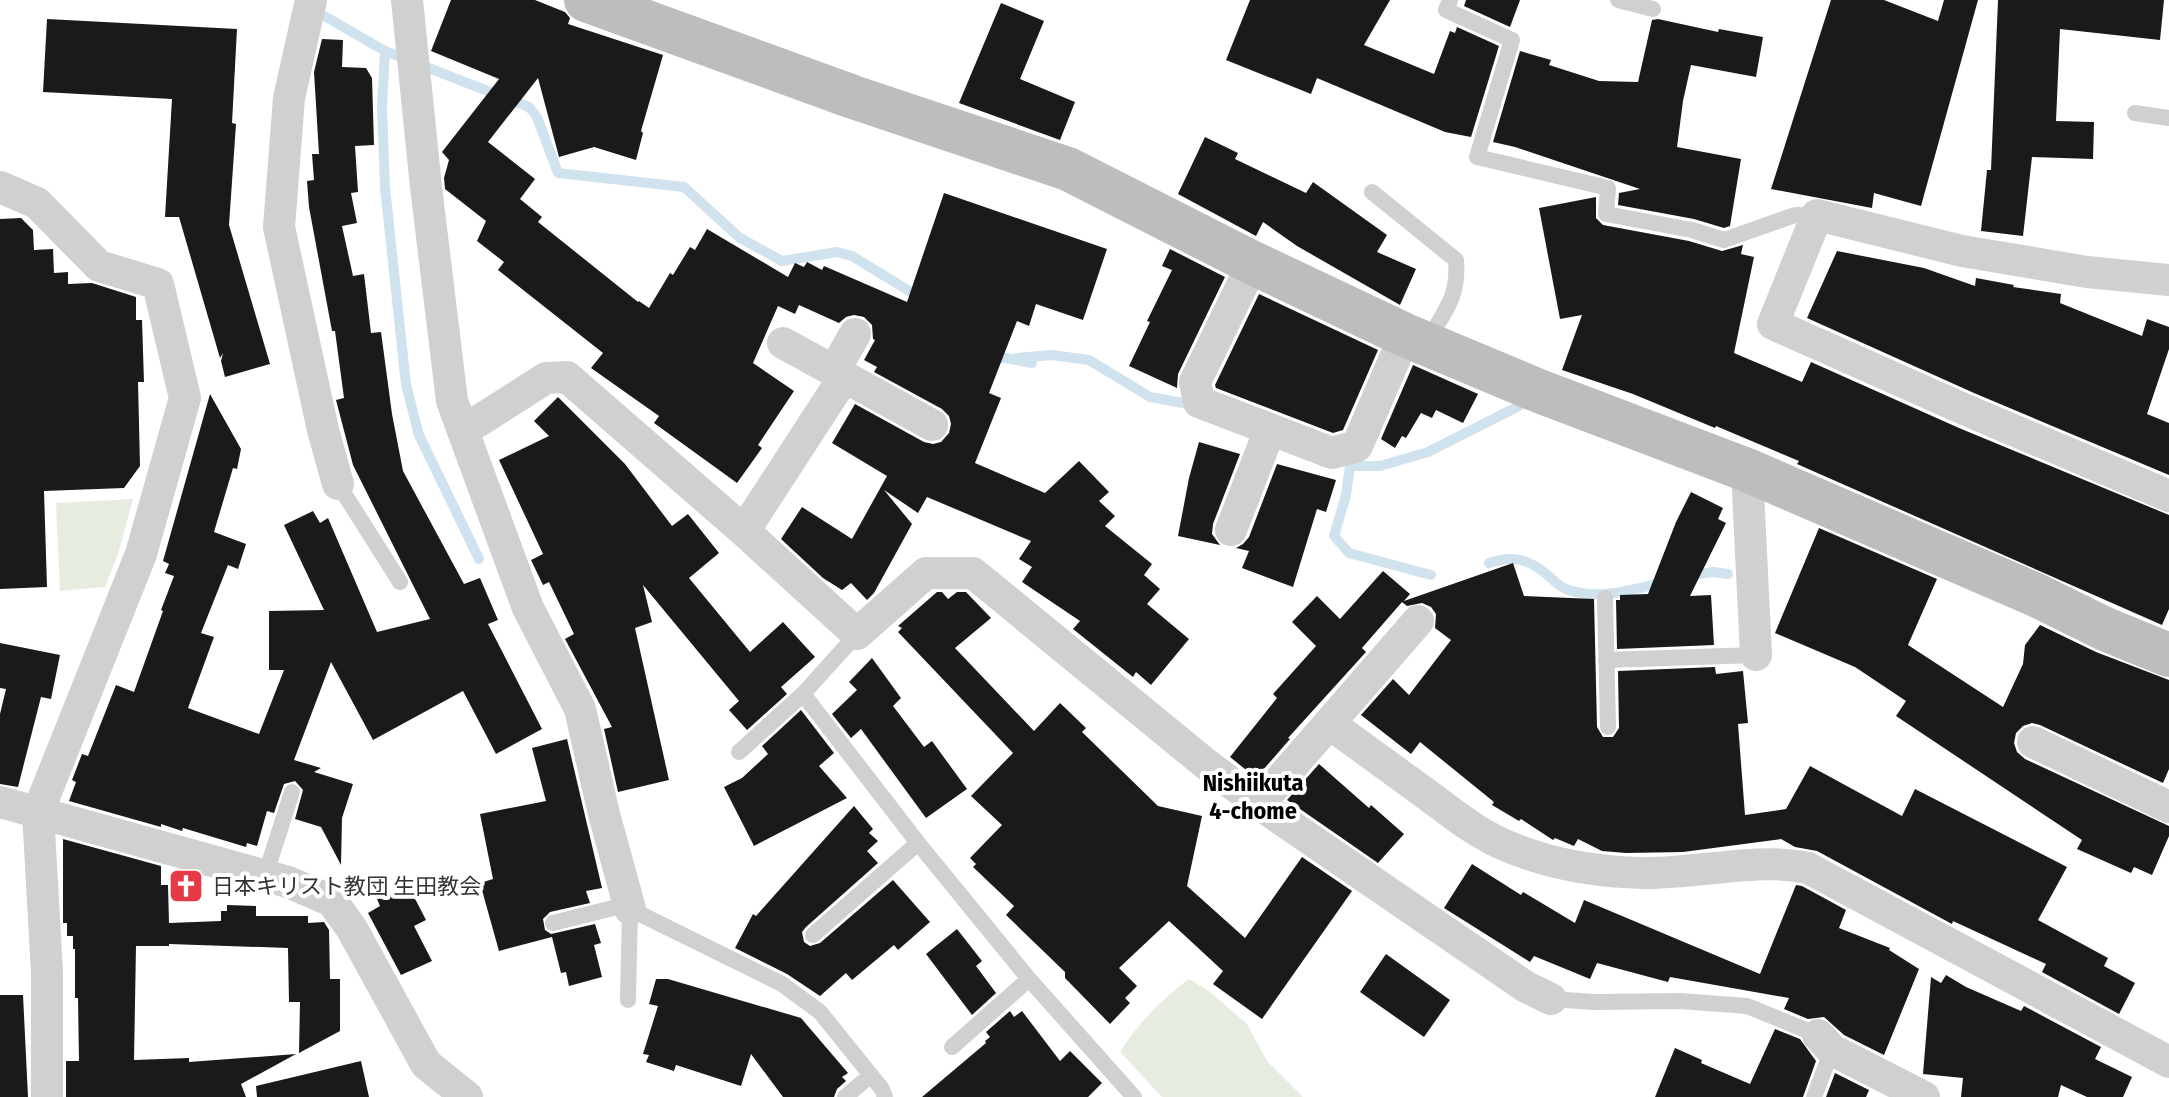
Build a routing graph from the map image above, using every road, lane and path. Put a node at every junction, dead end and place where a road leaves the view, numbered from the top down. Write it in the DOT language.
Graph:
graph roads {
  1 [pos="407,0"];
  2 [pos="586,0"];
  3 [pos="1450,0"];
  4 [pos="1618,0"];
  5 [pos="1653,9"];
  6 [pos="308,13"];
  7 [pos="2135,113"];
  8 [pos="2169,118"];
  9 [pos="0,187"];
  10 [pos="1372,192"];
  11 [pos="1817,215"];
  12 [pos="1253,263"];
  13 [pos="2169,280"];
  14 [pos="855,334"];
  15 [pos="1415,339"];
  16 [pos="783,343"];
  17 [pos="839,374"];
  18 [pos="932,425"];
  19 [pos="1270,429"];
  20 [pos="463,431"];
  21 [pos="1747,470"];
  22 [pos="338,484"];
  23 [pos="2169,496"];
  24 [pos="1231,530"];
  25 [pos="744,531"];
  26 [pos="400,582"];
  27 [pos="1605,598"];
  28 [pos="1418,621"];
  29 [pos="857,634"];
  30 [pos="1756,655"];
  31 [pos="2169,655"];
  32 [pos="1606,660"];
  33 [pos="803,694"];
  34 [pos="1330,724"];
  35 [pos="1608,727"];
  36 [pos="2033,742"];
  37 [pos="739,752"];
  38 [pos="292,792"];
  39 [pos="0,802"];
  40 [pos="1259,804"];
  41 [pos="2169,807"];
  42 [pos="38,812"];
  43 [pos="918,843"];
  44 [pos="265,876"];
  45 [pos="630,906"];
  46 [pos="553,923"];
  47 [pos="813,935"];
  48 [pos="1029,979"];
  49 [pos="1551,999"];
  50 [pos="628,1000"];
  51 [pos="1825,1042"];
  52 [pos="952,1047"];
  53 [pos="2169,1062"];
  54 [pos="426,1064"];
  55 [pos="871,1075"];
  56 [pos="47,1097"];
  57 [pos="428,1097"];
  58 [pos="467,1097"];
  59 [pos="845,1097"];
  60 [pos="885,1097"];
  61 [pos="1134,1097"];
  62 [pos="1814,1097"];
  63 [pos="1924,1097"];
  1 -- 20 [label="street"];
  2 -- 12 [label="street"];
  3 -- 11 [label="lane"];
  4 -- 5 [label="lane"];
  6 -- 22 [label="street"];
  7 -- 8 [label="lane"];
  9 -- 42 [label="street"];
  10 -- 15 [label="lane"];
  11 -- 13 [label="street"];
  11 -- 23 [label="street"];
  12 -- 15 [label="street"];
  12 -- 19 [label="street"];
  14 -- 17 [label="street"];
  15 -- 19 [label="street"];
  15 -- 21 [label="street"];
  16 -- 17 [label="street"];
  17 -- 18 [label="street"];
  17 -- 25 [label="street"];
  19 -- 24 [label="street"];
  20 -- 25 [label="street"];
  20 -- 45 [label="street"];
  21 -- 30 [label="street"];
  21 -- 31 [label="street"];
  22 -- 26 [label="lane"];
  25 -- 29 [label="street"];
  27 -- 32 [label="lane"];
  28 -- 34 [label="street"];
  29 -- 33 [label="lane"];
  29 -- 40 [label="street"];
  30 -- 32 [label="lane"];
  32 -- 35 [label="lane"];
  33 -- 37 [label="lane"];
  33 -- 43 [label="lane"];
  34 -- 40 [label="street"];
  34 -- 53 [label="street"];
  36 -- 41 [label="street"];
  38 -- 44 [label="lane"];
  39 -- 42 [label="street"];
  40 -- 49 [label="street"];
  42 -- 44 [label="street"];
  42 -- 56 [label="street"];
  43 -- 47 [label="lane"];
  43 -- 48 [label="lane"];
  44 -- 54 [label="street"];
  45 -- 46 [label="lane"];
  45 -- 50 [label="lane"];
  45 -- 55 [label="lane"];
  48 -- 52 [label="lane"];
  48 -- 61 [label="lane"];
  49 -- 51 [label="lane"];
  51 -- 62 [label="lane"];
  51 -- 63 [label="street"];
  54 -- 57 [label="street"];
  54 -- 58 [label="street"];
  55 -- 59 [label="lane"];
  55 -- 60 [label="lane"];
}
